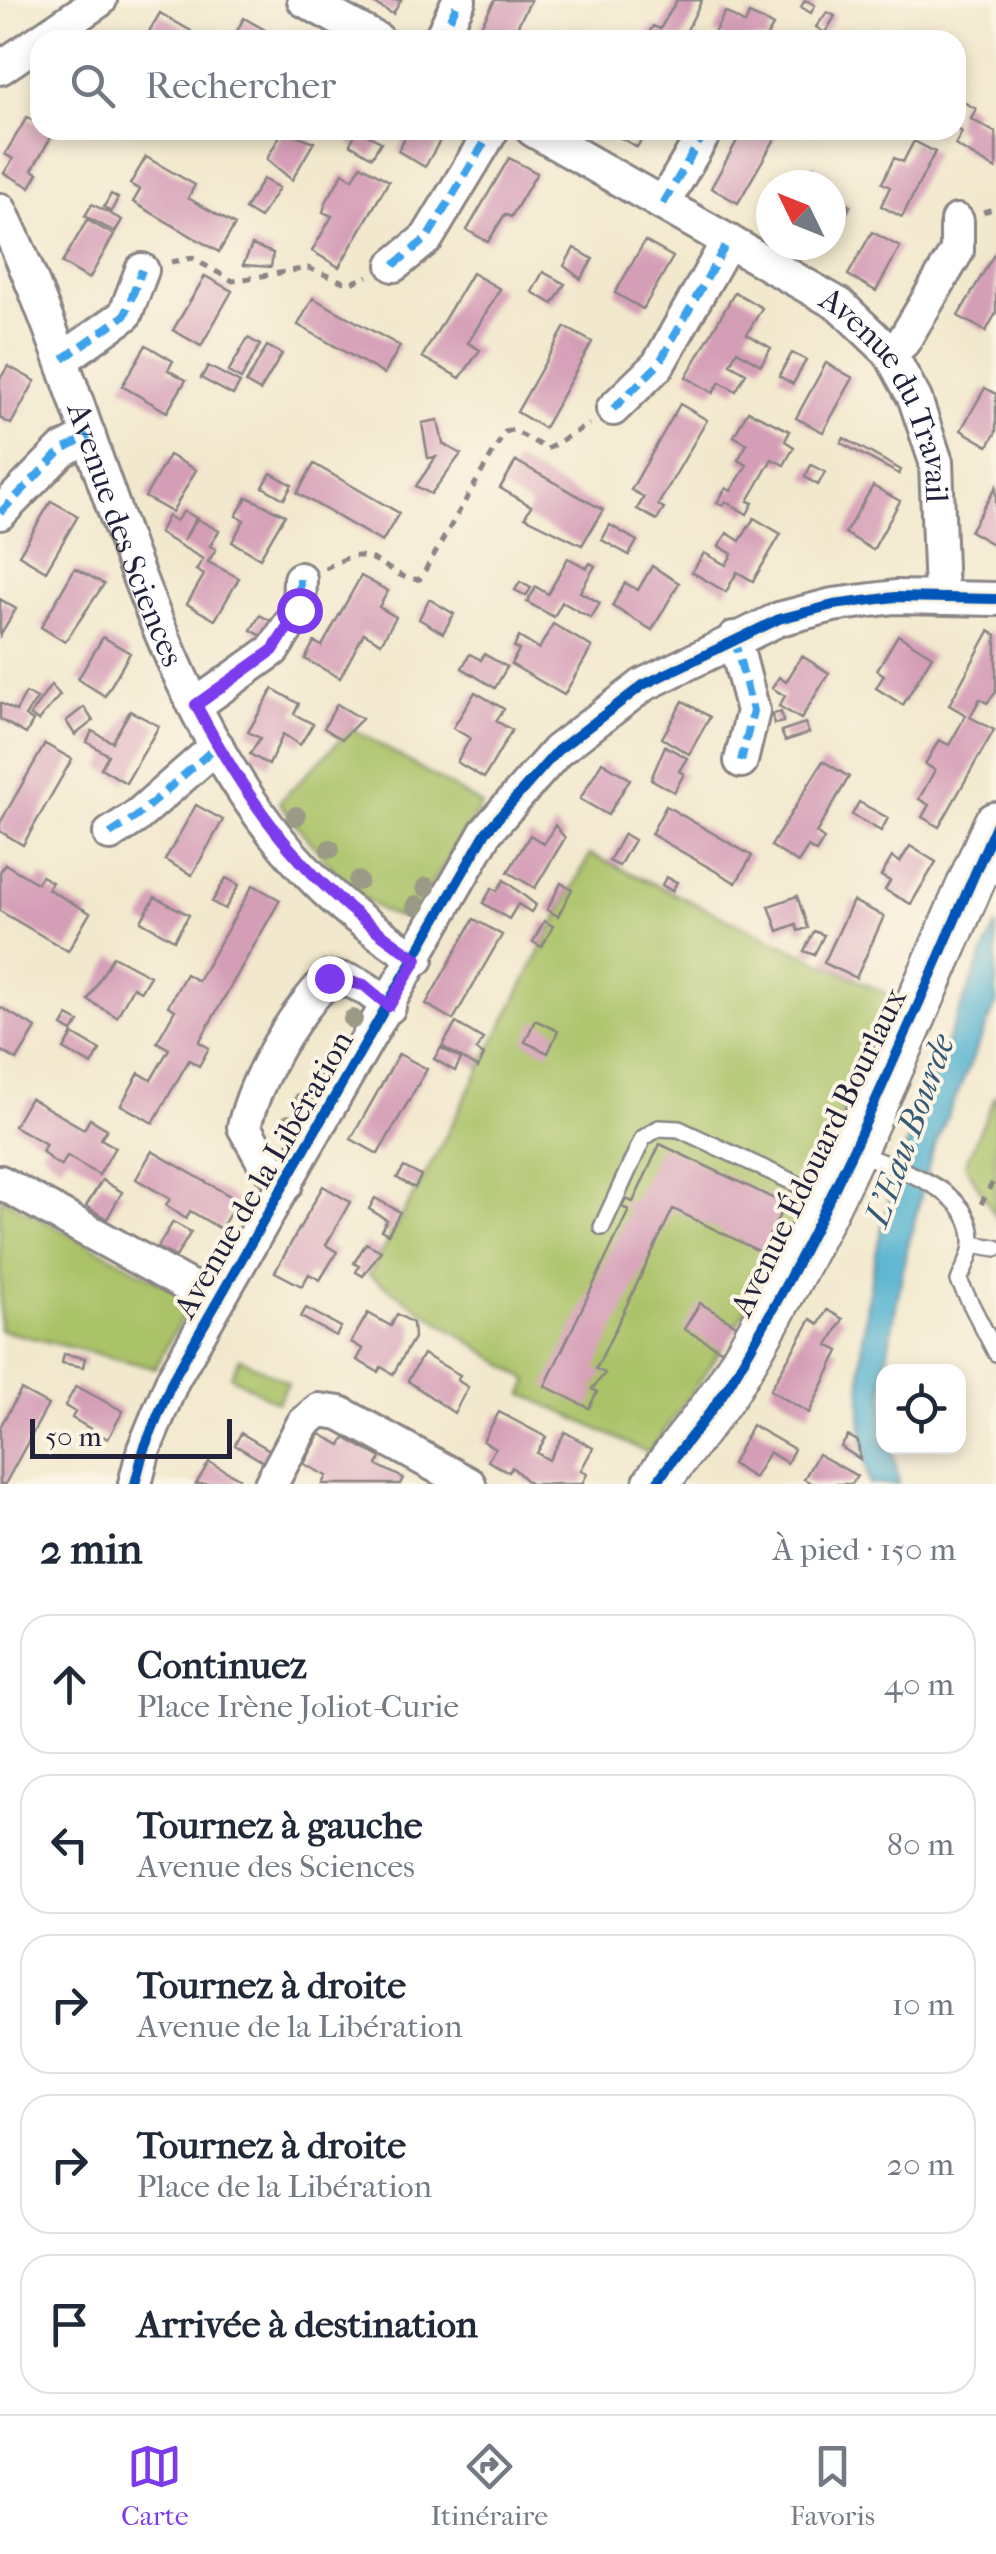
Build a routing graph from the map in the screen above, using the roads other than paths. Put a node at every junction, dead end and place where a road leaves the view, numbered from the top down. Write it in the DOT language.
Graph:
graph roads {
  1 [pos="100,0"];
  2 [pos="304,0"];
  3 [pos="459,0"];
  4 [pos="56,30"];
  5 [pos="360,30"];
  6 [pos="445,30"];
  7 [pos="30,48"];
  8 [pos="0,68"];
  9 [pos="486,140"];
  10 [pos="551,140"];
  11 [pos="700,140"];
  12 [pos="663,204"];
  13 [pos="0,210"];
  14 [pos="956,221"];
  15 [pos="728,241"];
  16 [pos="394,266"];
  17 [pos="142,270"];
  18 [pos="890,353"];
  19 [pos="62,360"];
  20 [pos="613,410"];
  21 [pos="89,436"];
  22 [pos="0,513"];
  23 [pos="300,579"];
  24 [pos="941,595"];
  25 [pos="996,599"];
  26 [pos="734,638"];
  27 [pos="196,705"];
  28 [pos="218,746"];
  29 [pos="741,760"];
  30 [pos="996,825"];
  31 [pos="110,834"];
  32 [pos="417,959"];
  33 [pos="389,1006"];
  34 [pos="853,1150"];
  35 [pos="0,1182"];
  36 [pos="286,1184"];
  37 [pos="828,1199"];
  38 [pos="602,1227"];
  39 [pos="972,1244"];
  40 [pos="996,1248"];
  41 [pos="216,1302"];
  42 [pos="996,1353"];
  43 [pos="136,1484"];
  44 [pos="271,1484"];
  45 [pos="469,1484"];
  46 [pos="656,1484"];
  1 -- 4 [label="street"];
  2 -- 5 [label="street"];
  3 -- 6 [label="street"];
  7 -- 8 [label="street"];
  9 -- 16 [label="street"];
  10 -- 12 [label="street, Avenue du Travail"];
  11 -- 12 [label="street"];
  12 -- 15 [label="street, Avenue du Travail"];
  13 -- 19 [label="street, Avenue des Sciences"];
  14 -- 18 [label="street"];
  15 -- 18 [label="street, Avenue du Travail"];
  15 -- 20 [label="street"];
  17 -- 19 [label="street"];
  18 -- 24 [label="street, Avenue du Travail"];
  19 -- 21 [label="street, Avenue des Sciences"];
  21 -- 22 [label="street"];
  21 -- 27 [label="street, Avenue des Sciences"];
  23 -- 27 [label="street"];
  24 -- 25 [label="street, Avenue de la Libération"];
  24 -- 26 [label="street, Avenue de la Libération"];
  26 -- 29 [label="street"];
  26 -- 32 [label="street, Avenue de la Libération"];
  27 -- 28 [label="street, Avenue des Sciences"];
  28 -- 31 [label="street"];
  28 -- 32 [label="street, Avenue des Sciences"];
  30 -- 34 [label="street, Avenue Édouard Bourlaux"];
  32 -- 33 [label="street, Avenue de la Libération"];
  33 -- 36 [label="street, Avenue de la Libération"];
  33 -- 36 [label="street"];
  34 -- 37 [label="street, Avenue Édouard Bourlaux"];
  34 -- 39 [label="lane"];
  35 -- 41 [label="street"];
  36 -- 41 [label="street, Avenue de la Libération"];
  37 -- 38 [label="lane"];
  37 -- 46 [label="street, Avenue Édouard Bourlaux"];
  39 -- 40 [label="lane"];
  39 -- 42 [label="lane"];
  41 -- 43 [label="street, Avenue de la Libération"];
  44 -- 45 [label="street"];
}
